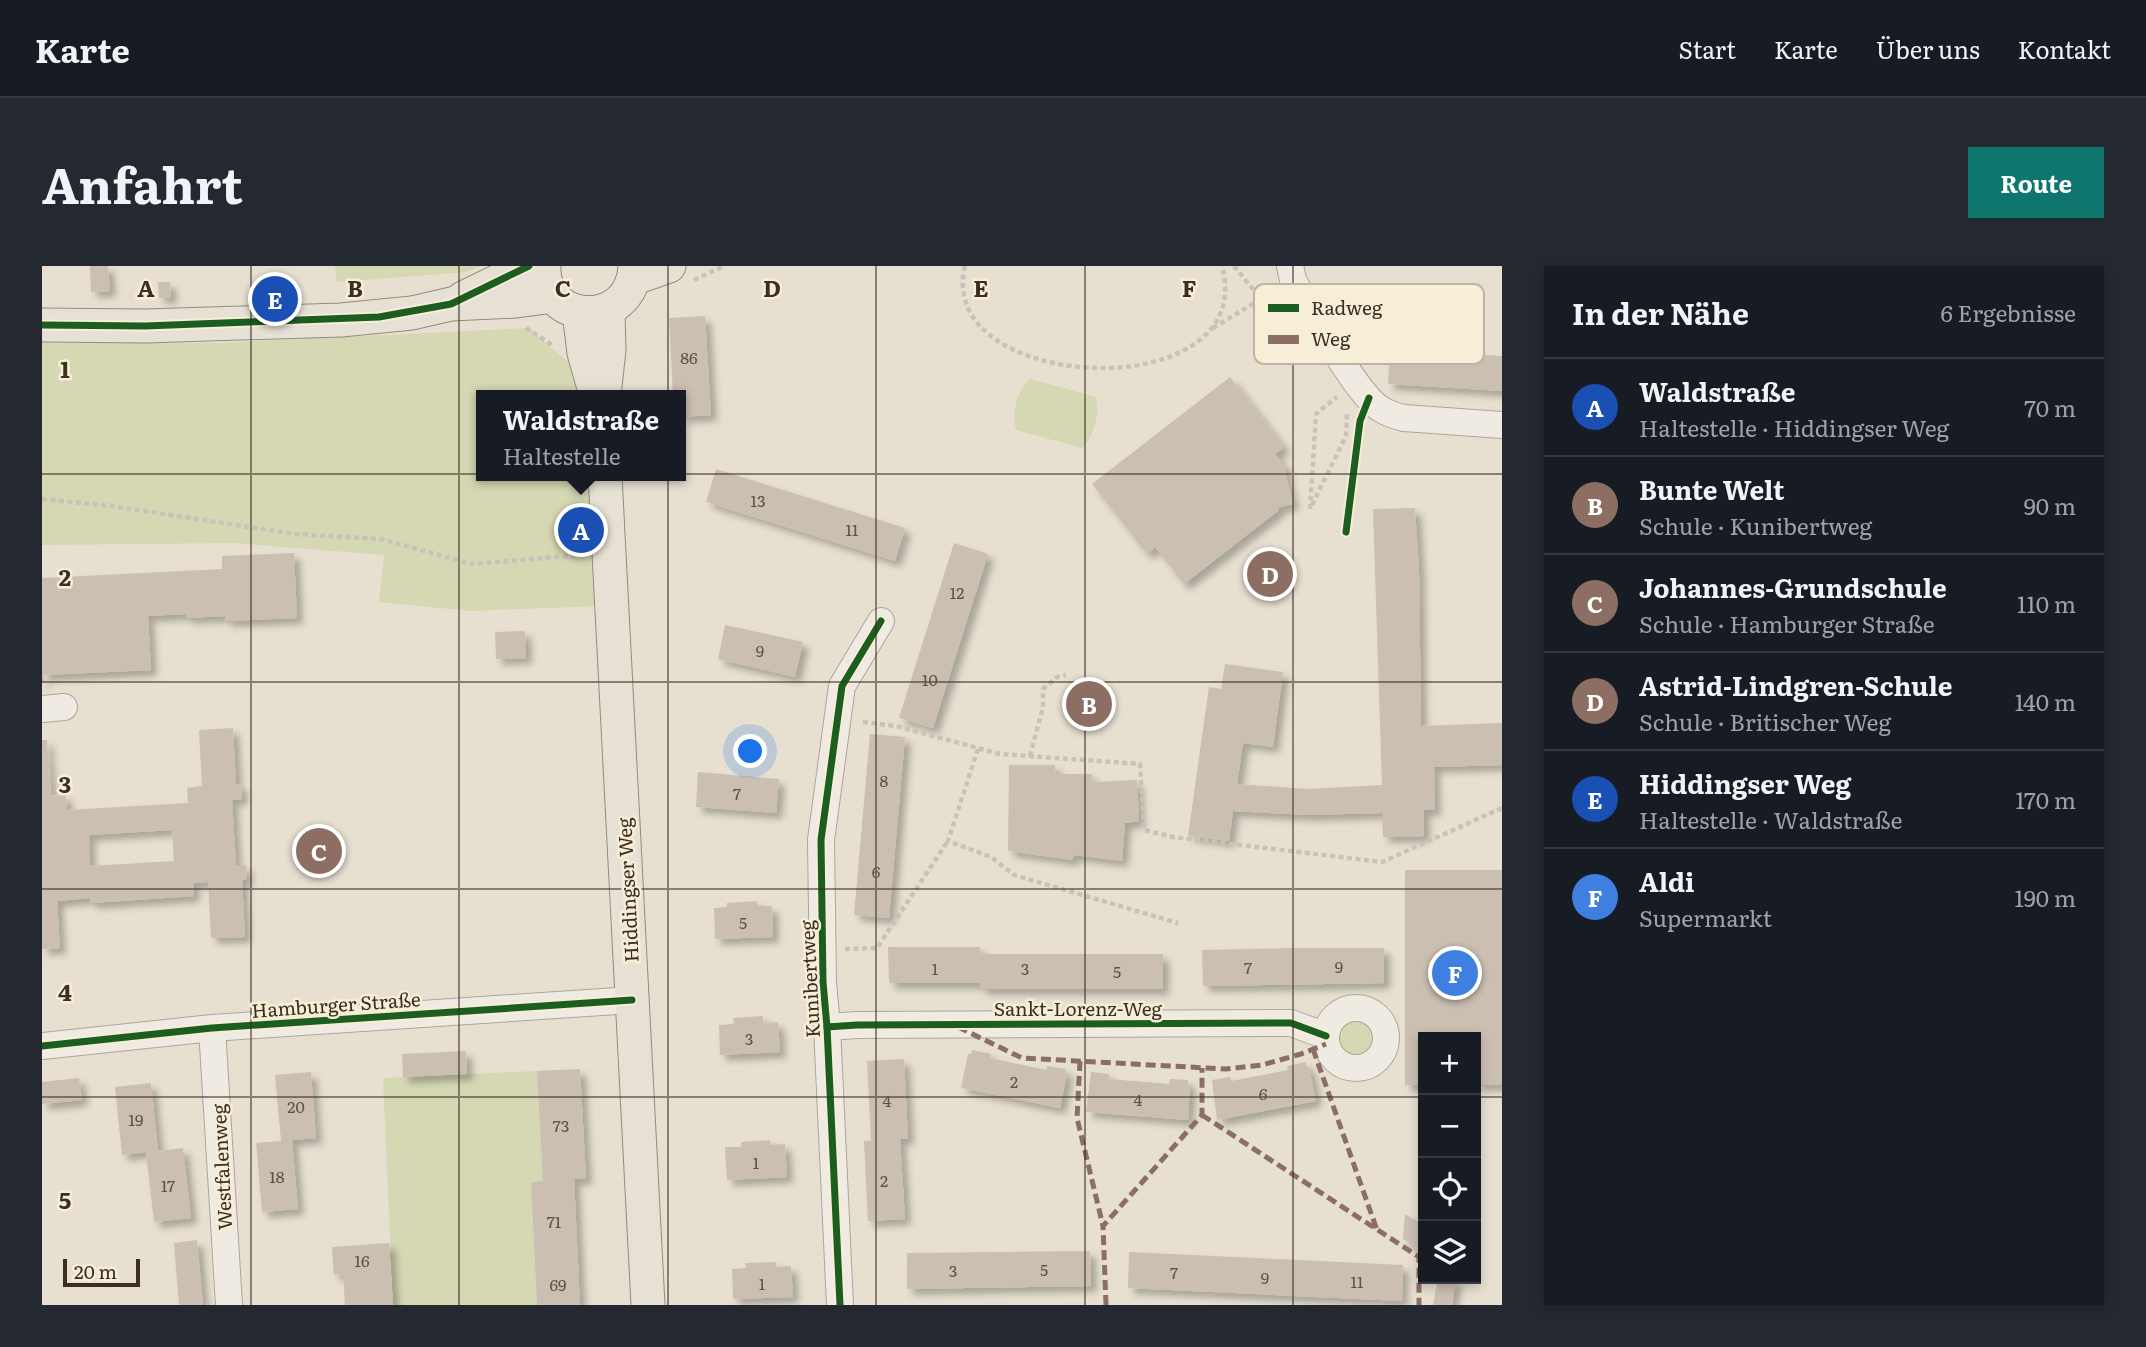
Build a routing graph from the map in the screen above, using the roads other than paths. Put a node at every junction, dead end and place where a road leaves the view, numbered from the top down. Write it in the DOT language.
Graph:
graph roads {
  1 [pos="529,266"];
  2 [pos="635,272"];
  3 [pos="677,275"];
  4 [pos="571,296"];
  5 [pos="451,304"];
  6 [pos="42,325"];
  7 [pos="1345,364"];
  8 [pos="595,390"];
  9 [pos="605,390"];
  10 [pos="1502,425"];
  11 [pos="605,481"];
  12 [pos="881,621"];
  13 [pos="632,1000"];
  14 [pos="827,1027"];
  15 [pos="212,1028"];
  16 [pos="1326,1036"];
  17 [pos="42,1046"];
  18 [pos="229,1305"];
  19 [pos="648,1305"];
  20 [pos="840,1305"];
  1 -- 5 [label="main road"];
  2 -- 3 [label="main road"];
  2 -- 4 [label="main road"];
  4 -- 5 [label="main road"];
  4 -- 8 [label="main road"];
  4 -- 9 [label="main road"];
  5 -- 6 [label="main road"];
  7 -- 10 [label="street"];
  11 -- 13 [label="main road, Hiddingser Weg"];
  12 -- 14 [label="street, Kunibertweg"];
  13 -- 15 [label="street, Hamburger Straße"];
  13 -- 19 [label="main road, Hiddingser Weg"];
  14 -- 16 [label="street, Sankt-Lorenz-Weg"];
  14 -- 20 [label="street, Kunibertweg"];
  15 -- 17 [label="street, Hamburger Straße"];
  15 -- 18 [label="street, Westfalenweg"];
}
